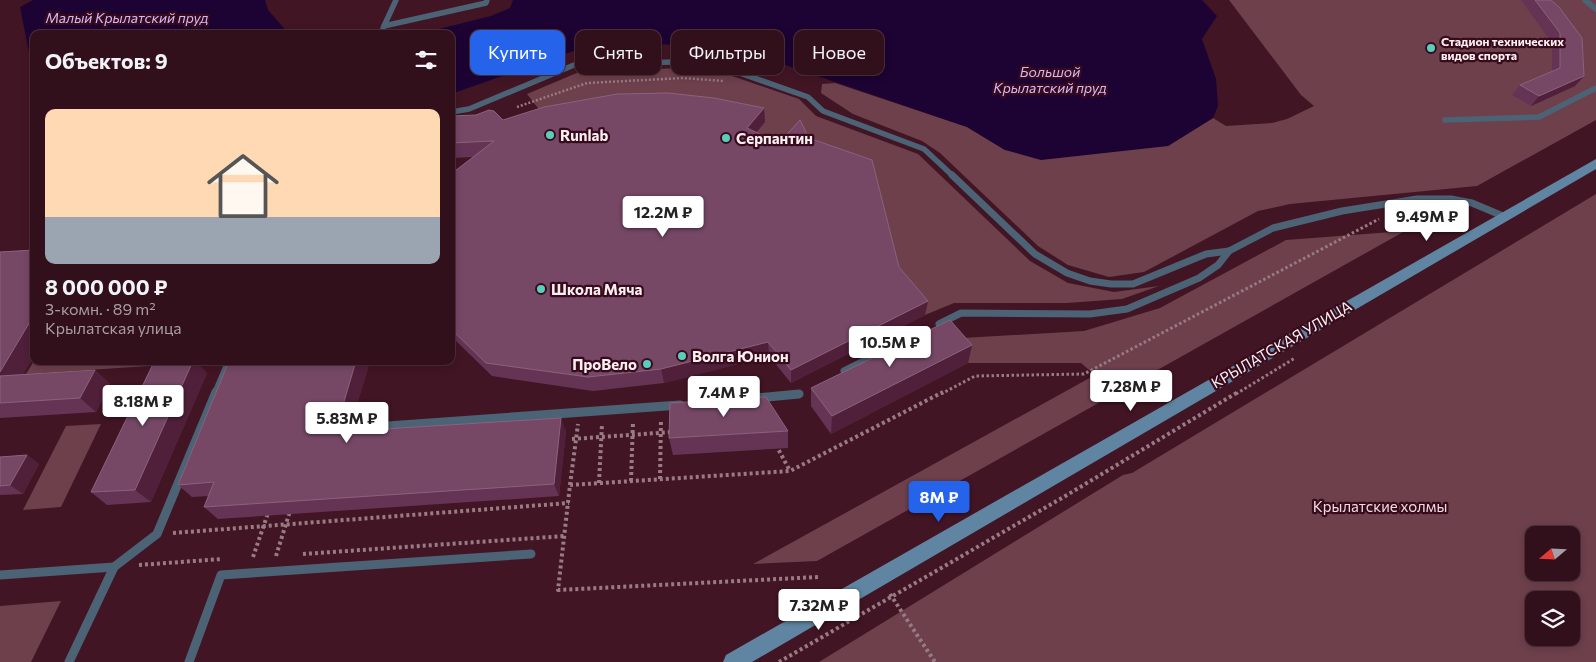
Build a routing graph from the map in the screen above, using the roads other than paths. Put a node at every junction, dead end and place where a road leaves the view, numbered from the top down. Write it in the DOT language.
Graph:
graph roads {
  1 [pos="396,0"];
  2 [pos="487,0"];
  3 [pos="1585,0"];
  4 [pos="1596,9"];
  5 [pos="384,26"];
  6 [pos="382,30"];
  7 [pos="1596,88"];
  8 [pos="455,111"];
  9 [pos="1445,120"];
  10 [pos="1596,163"];
  11 [pos="1503,216"];
  12 [pos="1229,250"];
  13 [pos="939,324"];
  14 [pos="896,345"];
  15 [pos="227,365"];
  16 [pos="844,371"];
  17 [pos="799,394"];
  18 [pos="750,399"];
  19 [pos="691,404"];
  20 [pos="374,427"];
  21 [pos="531,554"];
  22 [pos="114,567"];
  23 [pos="0,575"];
  24 [pos="69,662"];
  25 [pos="189,662"];
  26 [pos="733,662"];
  1 -- 5 [label="lane"];
  2 -- 5 [label="lane"];
  3 -- 4 [label="lane"];
  5 -- 6 [label="lane"];
  7 -- 9 [label="lane"];
  8 -- 12 [label="lane"];
  10 -- 11 [label="main road, КРЫЛАТСКАЯ УЛИЦА"];
  11 -- 12 [label="lane"];
  11 -- 26 [label="main road, КРЫЛАТСКАЯ УЛИЦА"];
  12 -- 13 [label="lane"];
  14 -- 16 [label="lane"];
  15 -- 22 [label="lane"];
  17 -- 18 [label="lane"];
  19 -- 20 [label="lane"];
  21 -- 25 [label="lane"];
  22 -- 23 [label="lane"];
  22 -- 24 [label="lane"];
}
